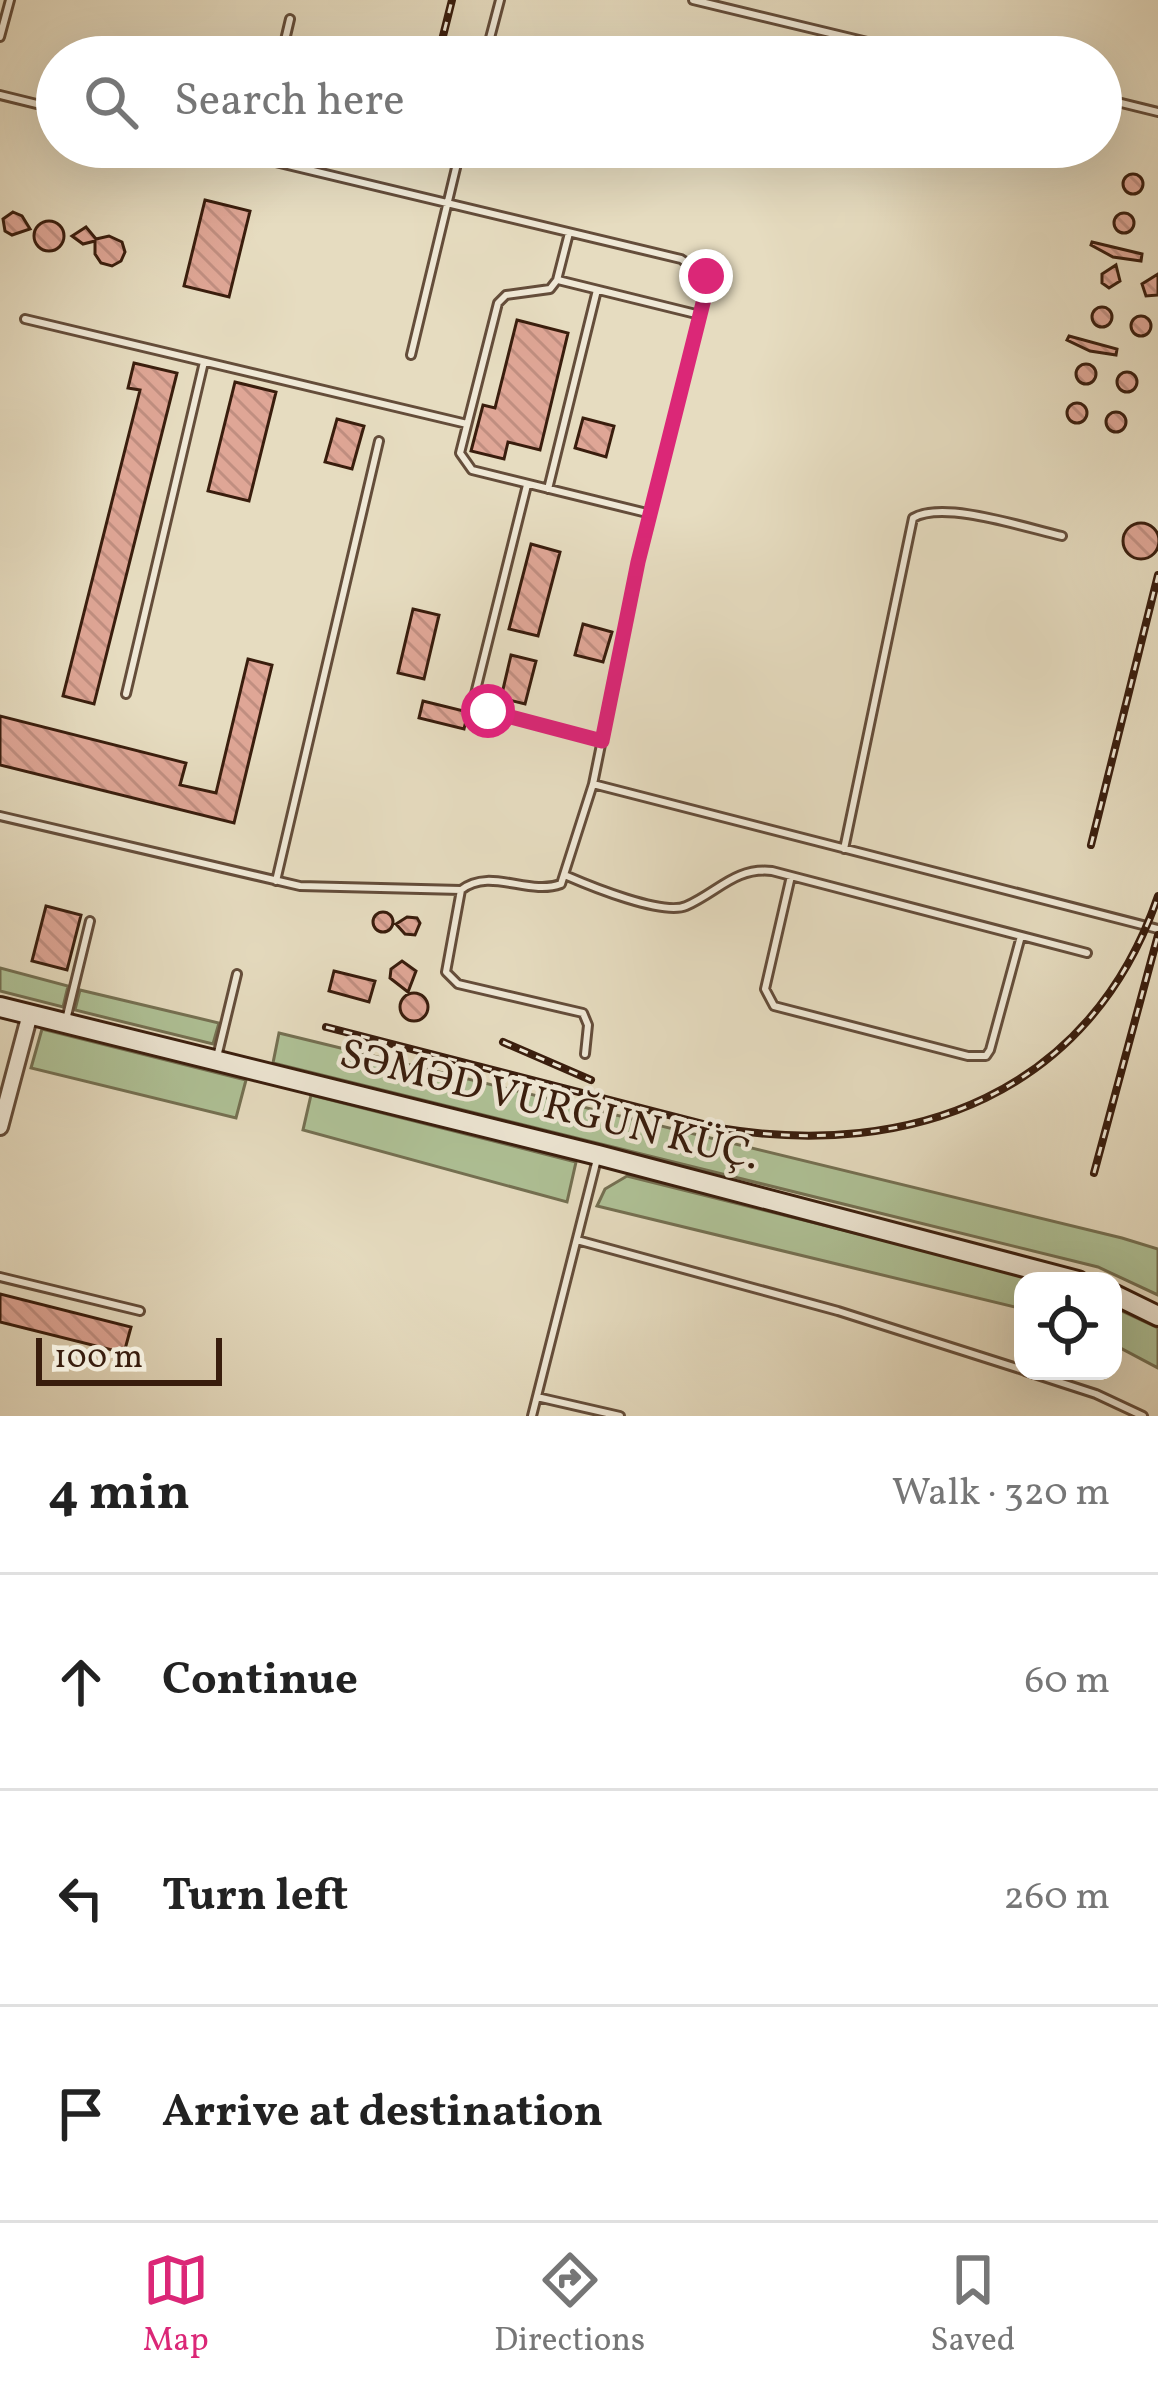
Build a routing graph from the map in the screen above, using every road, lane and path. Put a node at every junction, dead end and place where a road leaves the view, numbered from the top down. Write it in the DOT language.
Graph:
graph roads {
  1 [pos="10,0"];
  2 [pos="500,0"];
  3 [pos="693,0"];
  4 [pos="290,19"];
  5 [pos="286,36"];
  6 [pos="491,36"];
  7 [pos="843,36"];
  8 [pos="0,37"];
  9 [pos="0,95"];
  10 [pos="1122,103"];
  11 [pos="36,104"];
  12 [pos="1158,112"];
  13 [pos="297,168"];
  14 [pos="455,168"];
  15 [pos="446,204"];
  16 [pos="569,233"];
  17 [pos="557,280"];
  18 [pos="597,290"];
  19 [pos="700,315"];
  20 [pos="25,320"];
  21 [pos="411,355"];
  22 [pos="204,362"];
  23 [pos="466,424"];
  24 [pos="380,441"];
  25 [pos="527,485"];
  26 [pos="548,489"];
  27 [pos="651,514"];
  28 [pos="1062,536"];
  29 [pos="126,694"];
  30 [pos="602,741"];
  31 [pos="593,784"];
  32 [pos="0,816"];
  33 [pos="844,849"];
  34 [pos="567,875"];
  35 [pos="791,876"];
  36 [pos="276,881"];
  37 [pos="461,890"];
  38 [pos="90,921"];
  39 [pos="1158,929"];
  40 [pos="1021,936"];
  41 [pos="1088,952"];
  42 [pos="237,974"];
  43 [pos="0,1006"];
  44 [pos="31,1014"];
  45 [pos="65,1023"];
  46 [pos="585,1054"];
  47 [pos="216,1061"];
  48 [pos="0,1128"];
  49 [pos="598,1155"];
  50 [pos="577,1240"];
  51 [pos="1044,1272"];
  52 [pos="0,1277"];
  53 [pos="1122,1298"];
  54 [pos="140,1311"];
  55 [pos="1158,1316"];
  56 [pos="1014,1368"];
  57 [pos="1052,1380"];
  58 [pos="537,1397"];
  59 [pos="532,1416"];
  60 [pos="620,1416"];
  61 [pos="1143,1416"];
  1 -- 8 [label="lane"];
  2 -- 6 [label="lane"];
  3 -- 7 [label="lane"];
  4 -- 5 [label="lane"];
  9 -- 11 [label="lane"];
  10 -- 12 [label="lane"];
  13 -- 15 [label="lane"];
  14 -- 15 [label="lane"];
  15 -- 16 [label="lane"];
  15 -- 21 [label="lane"];
  16 -- 17 [label="lane"];
  16 -- 19 [label="lane"];
  17 -- 18 [label="lane"];
  17 -- 23 [label="lane"];
  18 -- 19 [label="lane"];
  18 -- 26 [label="lane"];
  19 -- 27 [label="lane"];
  20 -- 22 [label="lane"];
  22 -- 23 [label="lane"];
  22 -- 29 [label="lane"];
  23 -- 25 [label="lane"];
  24 -- 36 [label="lane"];
  25 -- 26 [label="lane"];
  25 -- 30 [label="lane"];
  26 -- 27 [label="lane"];
  27 -- 30 [label="lane"];
  28 -- 33 [label="lane"];
  30 -- 31 [label="lane"];
  31 -- 33 [label="lane"];
  31 -- 34 [label="lane"];
  32 -- 36 [label="lane"];
  33 -- 39 [label="lane"];
  34 -- 35 [label="lane"];
  34 -- 37 [label="lane"];
  35 -- 40 [label="lane"];
  35 -- 40 [label="lane"];
  36 -- 37 [label="lane"];
  37 -- 46 [label="lane"];
  38 -- 45 [label="lane"];
  40 -- 41 [label="lane"];
  42 -- 47 [label="lane"];
  43 -- 44 [label="main road, SƏMƏD VURĞUN KÜÇ."];
  44 -- 45 [label="main road, SƏMƏD VURĞUN KÜÇ."];
  44 -- 48 [label="street"];
  45 -- 47 [label="main road, SƏMƏD VURĞUN KÜÇ."];
  47 -- 49 [label="main road, SƏMƏD VURĞUN KÜÇ."];
  49 -- 50 [label="lane"];
  49 -- 51 [label="main road, SƏMƏD VURĞUN KÜÇ."];
  50 -- 56 [label="lane"];
  50 -- 58 [label="lane"];
  52 -- 54 [label="lane"];
  53 -- 55 [label="main road"];
  57 -- 61 [label="lane"];
  58 -- 59 [label="lane"];
  58 -- 60 [label="lane"];
}
